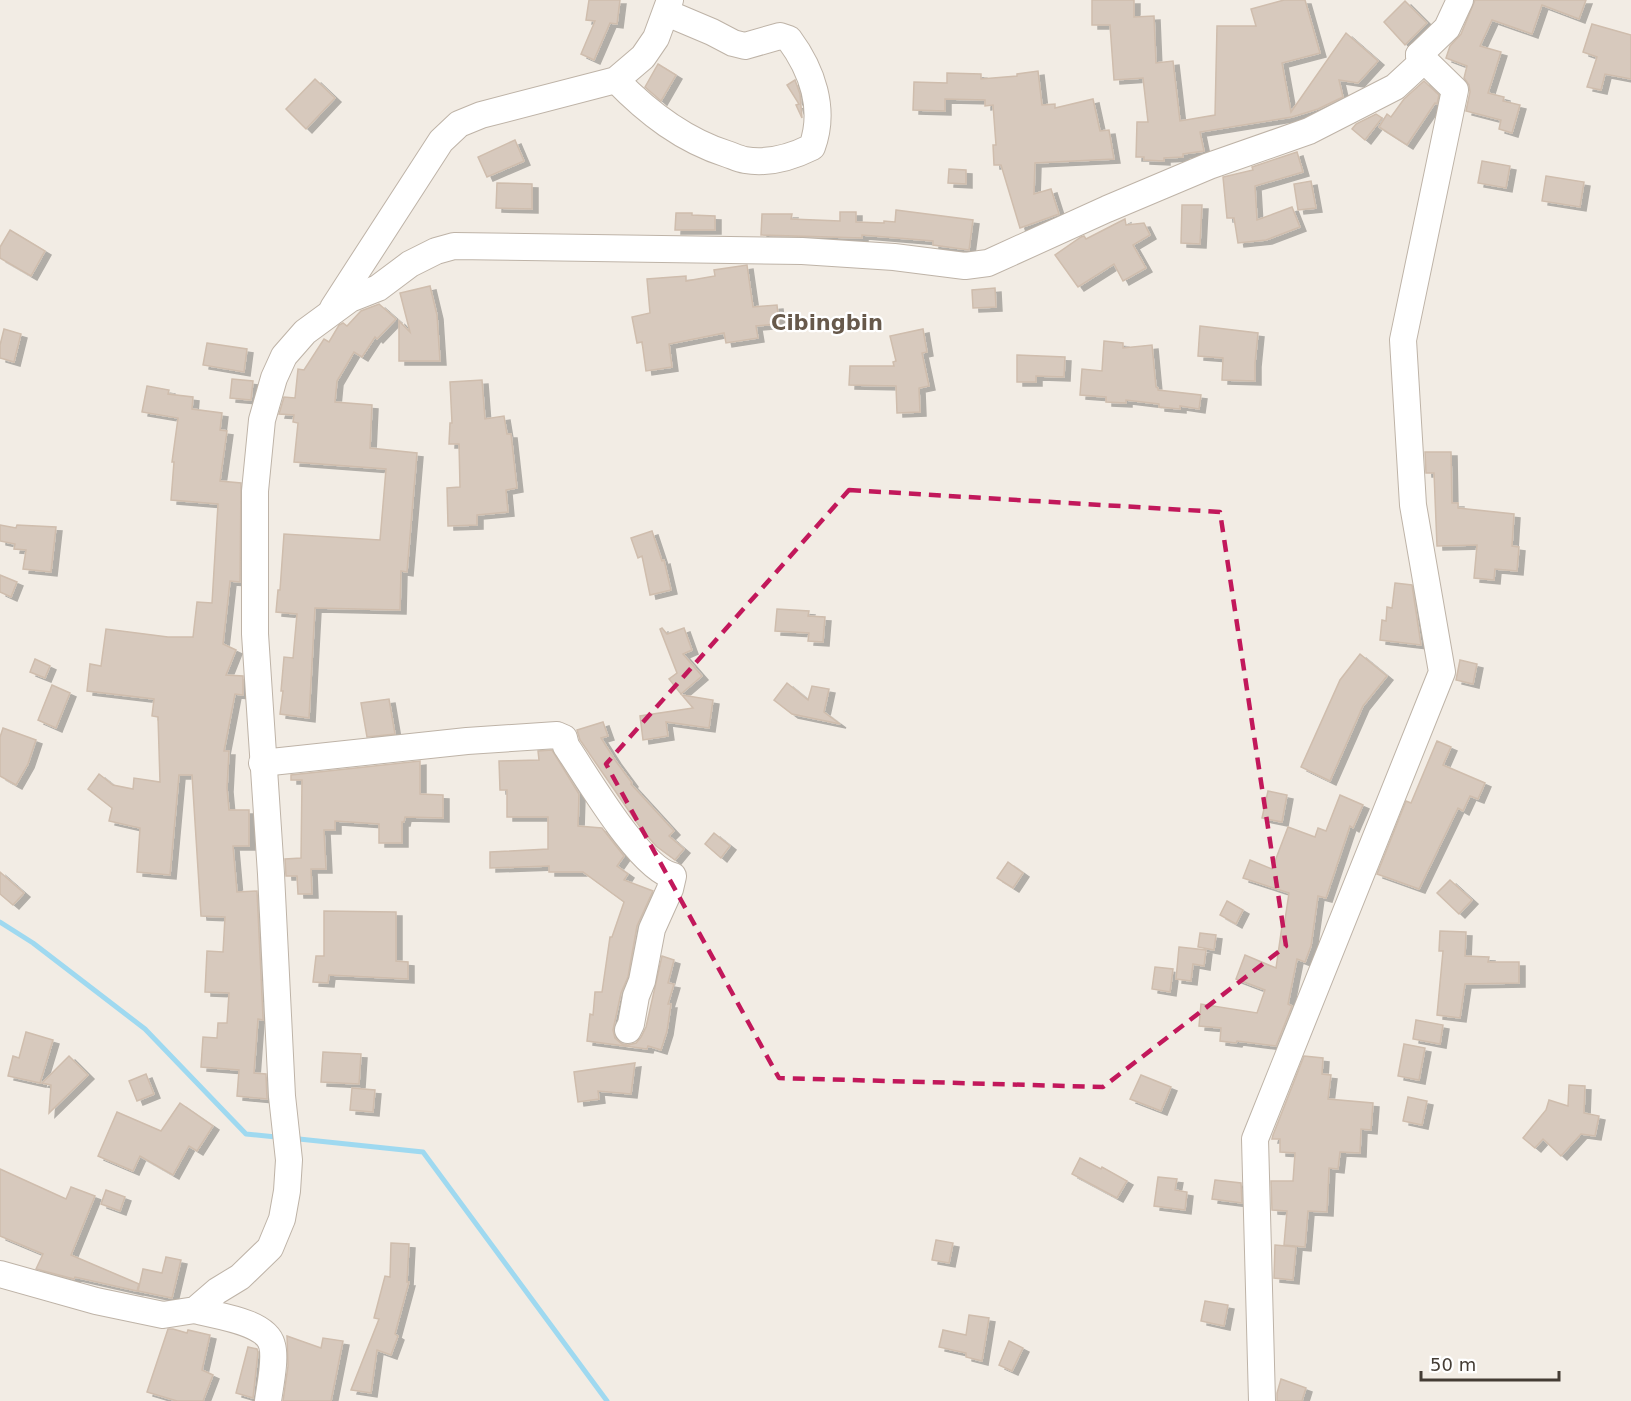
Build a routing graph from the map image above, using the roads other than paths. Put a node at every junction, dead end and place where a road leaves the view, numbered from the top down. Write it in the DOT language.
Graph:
graph roads {
  1 [pos="1460,0"];
  2 [pos="669,7"];
  3 [pos="1419,55"];
  4 [pos="616,80"];
  5 [pos="331,311"];
  6 [pos="262,763"];
  7 [pos="628,1030"];
  8 [pos="0,1274"];
  9 [pos="195,1310"];
  10 [pos="268,1401"];
  11 [pos="1262,1401"];
  1 -- 3 [label="street"];
  2 -- 4 [label="street"];
  2 -- 4 [label="street"];
  3 -- 5 [label="street"];
  3 -- 11 [label="street"];
  4 -- 5 [label="street"];
  5 -- 6 [label="street"];
  6 -- 7 [label="street"];
  6 -- 9 [label="street"];
  8 -- 9 [label="street"];
  9 -- 10 [label="street"];
}
